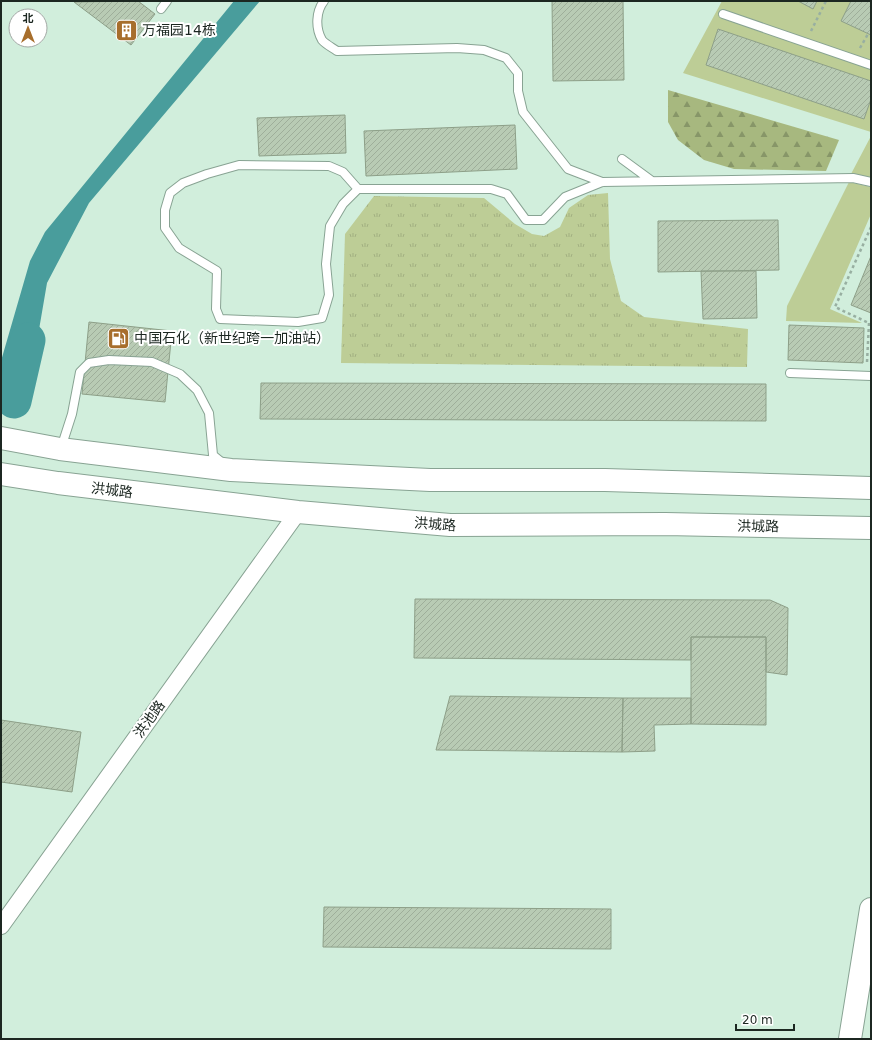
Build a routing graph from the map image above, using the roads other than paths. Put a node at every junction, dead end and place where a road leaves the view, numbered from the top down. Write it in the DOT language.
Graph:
graph roads {
  1 [pos="167,1"];
  2 [pos="324,1"];
  3 [pos="161,9"];
  4 [pos="723,14"];
  5 [pos="871,65"];
  6 [pos="622,159"];
  7 [pos="652,181"];
  8 [pos="602,182"];
  9 [pos="871,182"];
  10 [pos="358,189"];
  11 [pos="790,373"];
  12 [pos="869,375"];
  13 [pos="1,438"];
  14 [pos="60,449"];
  15 [pos="230,470"];
  16 [pos="1,474"];
  17 [pos="869,488"];
  18 [pos="298,512"];
  19 [pos="871,528"];
  20 [pos="871,909"];
  21 [pos="1,926"];
  22 [pos="850,1039"];
  1 -- 3 [label="lane"];
  2 -- 8 [label="lane"];
  4 -- 5 [label="lane"];
  6 -- 7 [label="lane"];
  7 -- 8 [label="lane"];
  7 -- 9 [label="lane"];
  8 -- 10 [label="lane"];
  10 -- 10 [label="lane"];
  11 -- 12 [label="lane"];
  13 -- 14 [label="main road"];
  14 -- 15 [label="main road"];
  14 -- 15 [label="lane"];
  15 -- 17 [label="main road"];
  16 -- 18 [label="main road, 洪城路"];
  18 -- 19 [label="main road, 洪城路"];
  18 -- 21 [label="street, 洪池路"];
  20 -- 22 [label="main road"];
}
